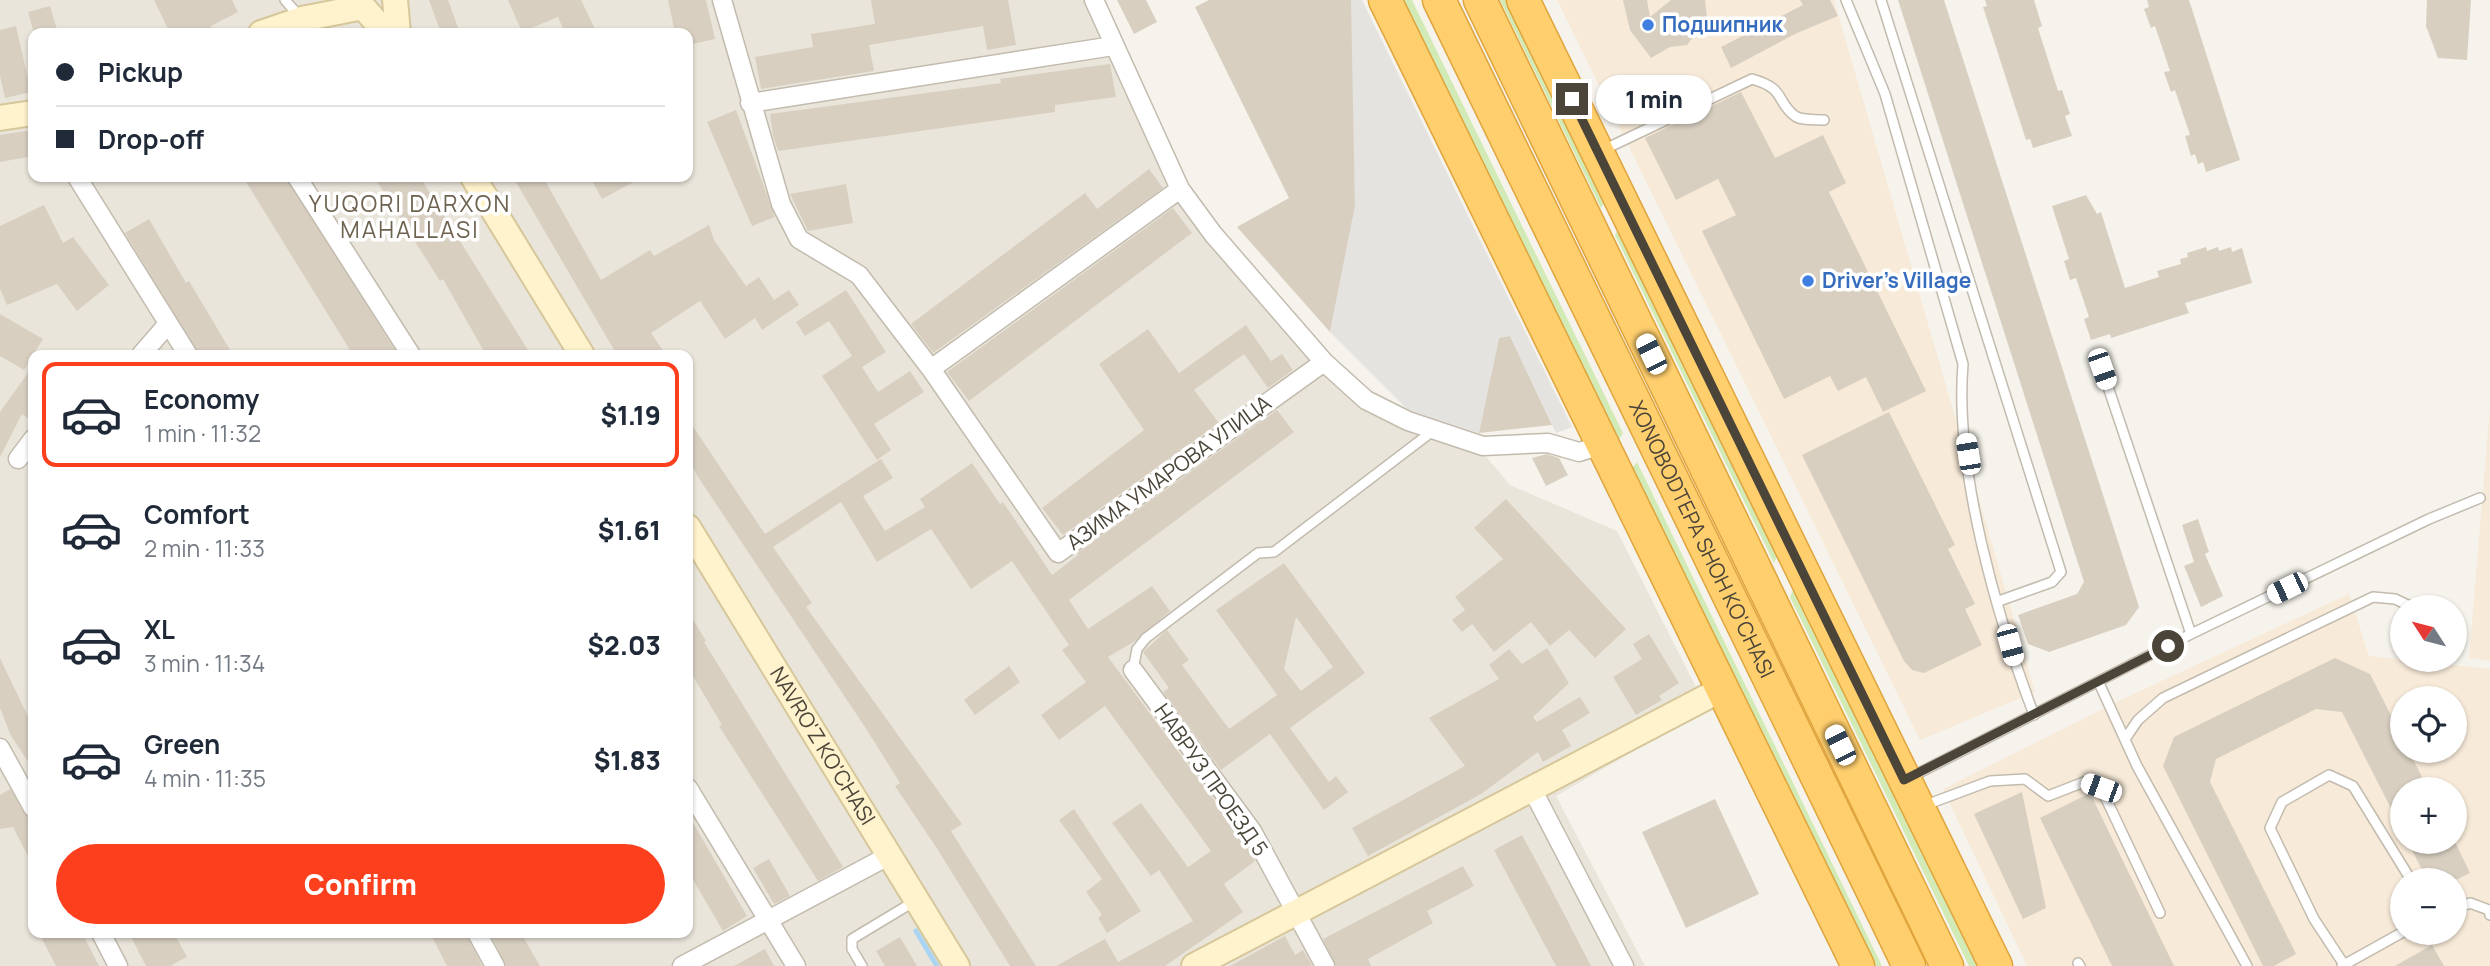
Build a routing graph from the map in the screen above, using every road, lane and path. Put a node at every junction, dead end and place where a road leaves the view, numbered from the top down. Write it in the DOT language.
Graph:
graph roads {
  1 [pos="285,0"];
  2 [pos="395,0"];
  3 [pos="722,0"];
  4 [pos="1094,0"];
  5 [pos="1385,0"];
  6 [pos="1439,0"];
  7 [pos="1480,0"];
  8 [pos="1524,0"];
  9 [pos="1846,0"];
  10 [pos="1881,0"];
  11 [pos="373,3"];
  12 [pos="302,19"];
  13 [pos="276,28"];
  14 [pos="384,28"];
  15 [pos="398,28"];
  16 [pos="1113,46"];
  17 [pos="750,103"];
  18 [pos="28,114"];
  19 [pos="0,118"];
  20 [pos="1824,120"];
  21 [pos="1598,153"];
  22 [pos="79,182"];
  23 [pos="300,182"];
  24 [pos="475,182"];
  25 [pos="1615,187"];
  26 [pos="1180,189"];
  27 [pos="1604,256"];
  28 [pos="167,326"];
  29 [pos="145,350"];
  30 [pos="184,350"];
  31 [pos="408,350"];
  32 [pos="579,350"];
  33 [pos="1324,362"];
  34 [pos="931,369"];
  35 [pos="2102,369"];
  36 [pos="1640,414"];
  37 [pos="1434,430"];
  38 [pos="1602,445"];
  39 [pos="28,446"];
  40 [pos="18,459"];
  41 [pos="1618,477"];
  42 [pos="2480,498"];
  43 [pos="693,535"];
  44 [pos="1789,544"];
  45 [pos="2390,599"];
  46 [pos="1998,601"];
  47 [pos="1781,623"];
  48 [pos="2191,634"];
  49 [pos="1133,670"];
  50 [pos="2099,683"];
  51 [pos="1722,690"];
  52 [pos="2035,715"];
  53 [pos="2125,739"];
  54 [pos="0,748"];
  55 [pos="1904,780"];
  56 [pos="1532,789"];
  57 [pos="693,796"];
  58 [pos="28,799"];
  59 [pos="1918,809"];
  60 [pos="890,855"];
  61 [pos="2404,868"];
  62 [pos="917,900"];
  63 [pos="2467,904"];
  64 [pos="1296,910"];
  65 [pos="2160,914"];
  66 [pos="2490,915"];
  67 [pos="767,922"];
  68 [pos="104,938"];
  69 [pos="480,938"];
  70 [pos="2390,939"];
  71 [pos="1941,954"];
  72 [pos="1907,961"];
  73 [pos="2343,965"];
  74 [pos="118,966"];
  75 [pos="495,966"];
  76 [pos="682,966"];
  77 [pos="796,966"];
  78 [pos="862,966"];
  79 [pos="957,966"];
  80 [pos="1194,966"];
  81 [pos="1325,966"];
  82 [pos="1624,966"];
  83 [pos="1858,966"];
  84 [pos="1996,966"];
  85 [pos="2247,966"];
  1 -- 12 [label="lane"];
  2 -- 15 [label="street"];
  3 -- 17 [label="street, АЗИМА УМАРОВА УЛИЦА"];
  4 -- 16 [label="street"];
  5 -- 38 [label="highway"];
  6 -- 36 [label="highway, XONOBODTEPA SHOH KO'CHASI"];
  7 -- 27 [label="highway, XONOBODTEPA SHOH KO'CHASI"];
  8 -- 21 [label="highway"];
  9 -- 46 [label="lane"];
  10 -- 46 [label="lane"];
  11 -- 12 [label="street"];
  11 -- 14 [label="street"];
  12 -- 13 [label="street"];
  16 -- 17 [label="street"];
  16 -- 26 [label="street"];
  17 -- 34 [label="street, АЗИМА УМАРОВА УЛИЦА"];
  18 -- 19 [label="street"];
  20 -- 21 [label="lane"];
  21 -- 25 [label="highway"];
  22 -- 28 [label="street"];
  23 -- 31 [label="street"];
  24 -- 32 [label="street"];
  25 -- 27 [label="highway"];
  25 -- 44 [label="highway"];
  26 -- 33 [label="street"];
  26 -- 34 [label="street"];
  27 -- 47 [label="highway, XONOBODTEPA SHOH KO'CHASI"];
  28 -- 29 [label="street"];
  28 -- 30 [label="street"];
  33 -- 34 [label="street, АЗИМА УМАРОВА УЛИЦА"];
  33 -- 37 [label="street"];
  35 -- 48 [label="lane"];
  36 -- 41 [label="highway"];
  36 -- 72 [label="highway, XONOBODTEPA SHOH KO'CHASI"];
  37 -- 38 [label="street"];
  37 -- 49 [label="lane"];
  38 -- 41 [label="highway"];
  39 -- 40 [label="street"];
  41 -- 51 [label="highway"];
  42 -- 48 [label="lane"];
  43 -- 60 [label="street, NAVRO'Z KO'CHASI"];
  44 -- 47 [label="highway"];
  44 -- 55 [label="highway"];
  45 -- 53 [label="lane"];
  46 -- 52 [label="lane"];
  47 -- 71 [label="highway, XONOBODTEPA SHOH KO'CHASI"];
  48 -- 50 [label="lane"];
  49 -- 64 [label="street, НАВРУЗ ПРОЕЗД 5"];
  50 -- 52 [label="lane"];
  50 -- 53 [label="lane"];
  51 -- 56 [label="street"];
  51 -- 83 [label="highway"];
  52 -- 55 [label="lane"];
  53 -- 85 [label="lane"];
  54 -- 58 [label="street"];
  55 -- 59 [label="highway"];
  56 -- 64 [label="street"];
  56 -- 82 [label="street"];
  57 -- 67 [label="street"];
  59 -- 65 [label="lane"];
  59 -- 84 [label="highway"];
  60 -- 62 [label="street, NAVRO'Z KO'CHASI"];
  60 -- 67 [label="street"];
  61 -- 73 [label="lane"];
  62 -- 78 [label="lane"];
  62 -- 79 [label="street, NAVRO'Z KO'CHASI"];
  63 -- 66 [label="lane"];
  64 -- 80 [label="street"];
  64 -- 81 [label="street, НАВРУЗ ПРОЕЗД 5"];
  67 -- 76 [label="street"];
  67 -- 77 [label="street"];
  68 -- 74 [label="street"];
  69 -- 75 [label="street"];
  70 -- 73 [label="lane"];
  71 -- 72 [label="highway"];
}
